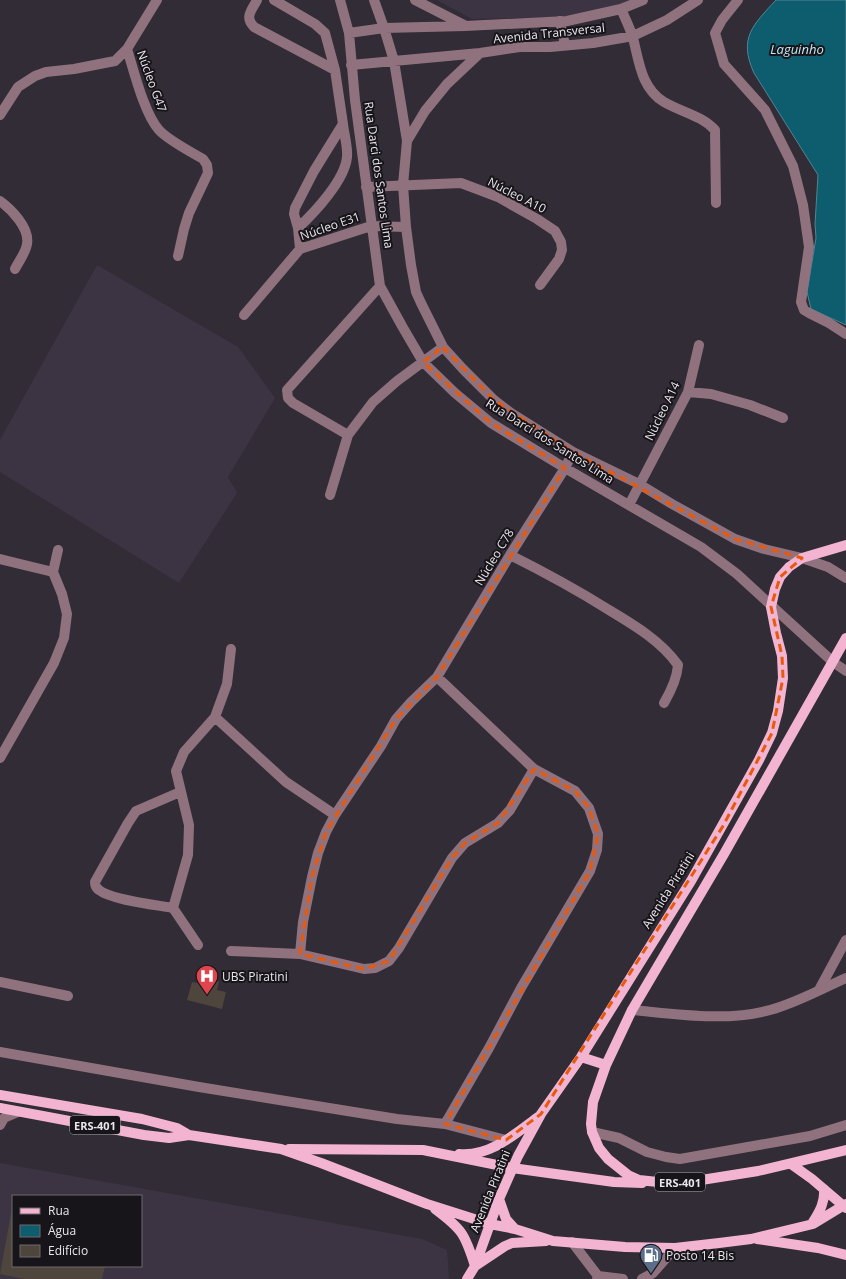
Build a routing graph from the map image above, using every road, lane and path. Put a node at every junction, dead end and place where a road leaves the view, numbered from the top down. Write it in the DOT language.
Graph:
graph roads {
  1 [pos="157,0"];
  2 [pos="257,0"];
  3 [pos="274,0"];
  4 [pos="340,0"];
  5 [pos="374,0"];
  6 [pos="415,0"];
  7 [pos="643,0"];
  8 [pos="698,0"];
  9 [pos="738,0"];
  10 [pos="621,9"];
  11 [pos="560,21"];
  12 [pos="466,26"];
  13 [pos="384,28"];
  14 [pos="349,33"];
  15 [pos="633,36"];
  16 [pos="565,45"];
  17 [pos="127,49"];
  18 [pos="480,53"];
  19 [pos="394,61"];
  20 [pos="351,65"];
  21 [pos="335,70"];
  22 [pos="0,115"];
  23 [pos="343,124"];
  24 [pos="407,140"];
  25 [pos="403,185"];
  26 [pos="366,187"];
  27 [pos="0,201"];
  28 [pos="716,203"];
  29 [pos="371,226"];
  30 [pos="406,227"];
  31 [pos="298,228"];
  32 [pos="300,249"];
  33 [pos="178,256"];
  34 [pos="15,269"];
  35 [pos="540,285"];
  36 [pos="380,286"];
  37 [pos="244,315"];
  38 [pos="846,334"];
  39 [pos="699,345"];
  40 [pos="443,347"];
  41 [pos="423,362"];
  42 [pos="688,392"];
  43 [pos="783,418"];
  44 [pos="348,434"];
  45 [pos="573,452"];
  46 [pos="565,468"];
  47 [pos="639,484"];
  48 [pos="330,495"];
  49 [pos="629,505"];
  50 [pos="846,545"];
  51 [pos="58,550"];
  52 [pos="510,554"];
  53 [pos="802,558"];
  54 [pos="0,559"];
  55 [pos="53,572"];
  56 [pos="846,578"];
  57 [pos="771,607"];
  58 [pos="846,638"];
  59 [pos="231,649"];
  60 [pos="832,662"];
  61 [pos="846,671"];
  62 [pos="437,677"];
  63 [pos="664,703"];
  64 [pos="215,717"];
  65 [pos="0,758"];
  66 [pos="534,769"];
  67 [pos="180,792"];
  68 [pos="335,815"];
  69 [pos="173,908"];
  70 [pos="846,940"];
  71 [pos="198,945"];
  72 [pos="231,951"];
  73 [pos="300,954"];
  74 [pos="846,978"];
  75 [pos="0,982"];
  76 [pos="818,990"];
  77 [pos="68,996"];
  78 [pos="632,1010"];
  79 [pos="0,1052"];
  80 [pos="581,1057"];
  81 [pos="606,1065"];
  82 [pos="0,1095"];
  83 [pos="0,1108"];
  84 [pos="18,1112"];
  85 [pos="541,1114"];
  86 [pos="0,1124"];
  87 [pos="445,1124"];
  88 [pos="846,1125"];
  89 [pos="592,1132"];
  90 [pos="189,1135"];
  91 [pos="506,1140"];
  92 [pos="281,1149"];
  93 [pos="423,1150"];
  94 [pos="846,1150"];
  95 [pos="791,1164"];
  96 [pos="512,1168"];
  97 [pos="667,1183"];
  98 [pos="824,1189"];
  99 [pos="499,1199"];
  100 [pos="427,1204"];
  101 [pos="845,1206"];
  102 [pos="490,1224"];
  103 [pos="813,1224"];
  104 [pos="515,1229"];
  105 [pos="751,1239"];
  106 [pos="553,1240"];
  107 [pos="572,1242"];
  108 [pos="675,1248"];
  109 [pos="846,1255"];
  110 [pos="475,1266"];
  111 [pos="598,1278"];
  112 [pos="467,1279"];
  113 [pos="623,1279"];
  114 [pos="642,1279"];
  1 -- 17 [label="street, Núcleo G47"];
  2 -- 21 [label="street"];
  3 -- 21 [label="street"];
  4 -- 14 [label="street, Rua Darci dos Santos Lima"];
  5 -- 13 [label="street, Rua Darci dos Santos Lima"];
  6 -- 12 [label="street"];
  7 -- 10 [label="street, Avenida Transversal"];
  8 -- 15 [label="street, Avenida Transversal"];
  9 -- 38 [label="street"];
  10 -- 11 [label="street, Avenida Transversal"];
  10 -- 15 [label="street"];
  11 -- 12 [label="street, Avenida Transversal"];
  11 -- 16 [label="street"];
  12 -- 13 [label="street, Avenida Transversal"];
  13 -- 14 [label="street, Avenida Transversal"];
  13 -- 19 [label="street, Rua Darci dos Santos Lima"];
  14 -- 20 [label="street, Rua Darci dos Santos Lima"];
  15 -- 16 [label="street, Avenida Transversal"];
  15 -- 28 [label="street"];
  16 -- 18 [label="street, Avenida Transversal"];
  17 -- 22 [label="street, Núcleo G47"];
  17 -- 33 [label="street, Núcleo G47"];
  18 -- 19 [label="street, Avenida Transversal"];
  18 -- 24 [label="street"];
  19 -- 20 [label="street, Avenida Transversal"];
  19 -- 24 [label="street, Rua Darci dos Santos Lima"];
  20 -- 26 [label="street, Rua Darci dos Santos Lima"];
  21 -- 23 [label="street"];
  23 -- 31 [label="street"];
  23 -- 31 [label="street"];
  24 -- 25 [label="street, Rua Darci dos Santos Lima"];
  25 -- 26 [label="street"];
  25 -- 30 [label="street, Rua Darci dos Santos Lima"];
  25 -- 35 [label="street, Núcleo A10"];
  26 -- 29 [label="street, Rua Darci dos Santos Lima"];
  27 -- 34 [label="street"];
  29 -- 30 [label="street, Núcleo E31"];
  29 -- 32 [label="street, Núcleo E31"];
  29 -- 36 [label="street, Rua Darci dos Santos Lima"];
  30 -- 40 [label="street, Rua Darci dos Santos Lima"];
  31 -- 32 [label="street"];
  32 -- 37 [label="street, Núcleo E31"];
  36 -- 41 [label="street, Rua Darci dos Santos Lima"];
  36 -- 44 [label="street"];
  39 -- 42 [label="street, Núcleo A14"];
  40 -- 41 [label="street"];
  40 -- 45 [label="street, Rua Darci dos Santos Lima"];
  41 -- 44 [label="street"];
  41 -- 46 [label="street, Rua Darci dos Santos Lima"];
  42 -- 43 [label="street"];
  42 -- 47 [label="street, Núcleo A14"];
  44 -- 48 [label="street"];
  45 -- 46 [label="street, Núcleo C78"];
  45 -- 47 [label="street, Rua Darci dos Santos Lima"];
  46 -- 49 [label="street, Rua Darci dos Santos Lima"];
  46 -- 52 [label="street, Núcleo C78"];
  47 -- 49 [label="street, Núcleo A14"];
  47 -- 53 [label="street, Rua Darci dos Santos Lima"];
  49 -- 57 [label="street, Rua Darci dos Santos Lima"];
  50 -- 53 [label="main road, Avenida Piratini"];
  51 -- 55 [label="street"];
  52 -- 62 [label="street, Núcleo C78"];
  52 -- 63 [label="street"];
  53 -- 56 [label="street, Rua Darci dos Santos Lima"];
  53 -- 57 [label="main road, Avenida Piratini"];
  54 -- 55 [label="street"];
  55 -- 65 [label="street"];
  57 -- 60 [label="street, Rua Darci dos Santos Lima"];
  57 -- 80 [label="main road, Avenida Piratini"];
  58 -- 60 [label="main road"];
  59 -- 64 [label="street"];
  60 -- 61 [label="street, Rua Darci dos Santos Lima"];
  60 -- 78 [label="main road"];
  62 -- 66 [label="street"];
  62 -- 68 [label="street, Núcleo C78"];
  64 -- 67 [label="street"];
  64 -- 68 [label="street"];
  66 -- 73 [label="street"];
  66 -- 87 [label="street"];
  67 -- 69 [label="street"];
  67 -- 69 [label="street"];
  68 -- 73 [label="street, Núcleo C78"];
  69 -- 71 [label="street"];
  70 -- 76 [label="street"];
  72 -- 73 [label="street"];
  74 -- 76 [label="street"];
  75 -- 77 [label="street"];
  76 -- 78 [label="street"];
  78 -- 81 [label="main road"];
  79 -- 87 [label="street"];
  80 -- 81 [label="main road"];
  80 -- 85 [label="main road, Avenida Piratini"];
  81 -- 89 [label="main road"];
  82 -- 90 [label="main road"];
  83 -- 84 [label="main road, ERS-401"];
  84 -- 86 [label="street"];
  84 -- 90 [label="main road, ERS-401"];
  85 -- 91 [label="main road"];
  85 -- 96 [label="main road, Avenida Piratini"];
  87 -- 91 [label="street"];
  88 -- 89 [label="street"];
  89 -- 97 [label="main road"];
  90 -- 92 [label="main road, ERS-401"];
  91 -- 93 [label="main road"];
  92 -- 93 [label="main road, ERS-401"];
  92 -- 100 [label="main road, ERS-401"];
  93 -- 96 [label="main road, ERS-401"];
  94 -- 95 [label="main road, ERS-401"];
  95 -- 97 [label="main road, ERS-401"];
  95 -- 98 [label="main road"];
  96 -- 97 [label="main road, ERS-401"];
  96 -- 99 [label="main road, Avenida Piratini"];
  98 -- 101 [label="main road"];
  98 -- 103 [label="main road"];
  99 -- 102 [label="main road, Avenida Piratini"];
  99 -- 104 [label="main road"];
  100 -- 102 [label="main road, ERS-401"];
  100 -- 110 [label="main road"];
  101 -- 103 [label="main road, ERS-401"];
  102 -- 104 [label="main road, ERS-401"];
  102 -- 110 [label="main road, Avenida Piratini"];
  103 -- 105 [label="main road, ERS-401"];
  104 -- 106 [label="main road, ERS-401"];
  105 -- 108 [label="main road, ERS-401"];
  105 -- 109 [label="main road"];
  106 -- 107 [label="main road, ERS-401"];
  106 -- 110 [label="main road"];
  107 -- 108 [label="main road, ERS-401"];
  107 -- 111 [label="street"];
  108 -- 114 [label="street"];
  110 -- 112 [label="main road"];
  111 -- 113 [label="street"];
}
